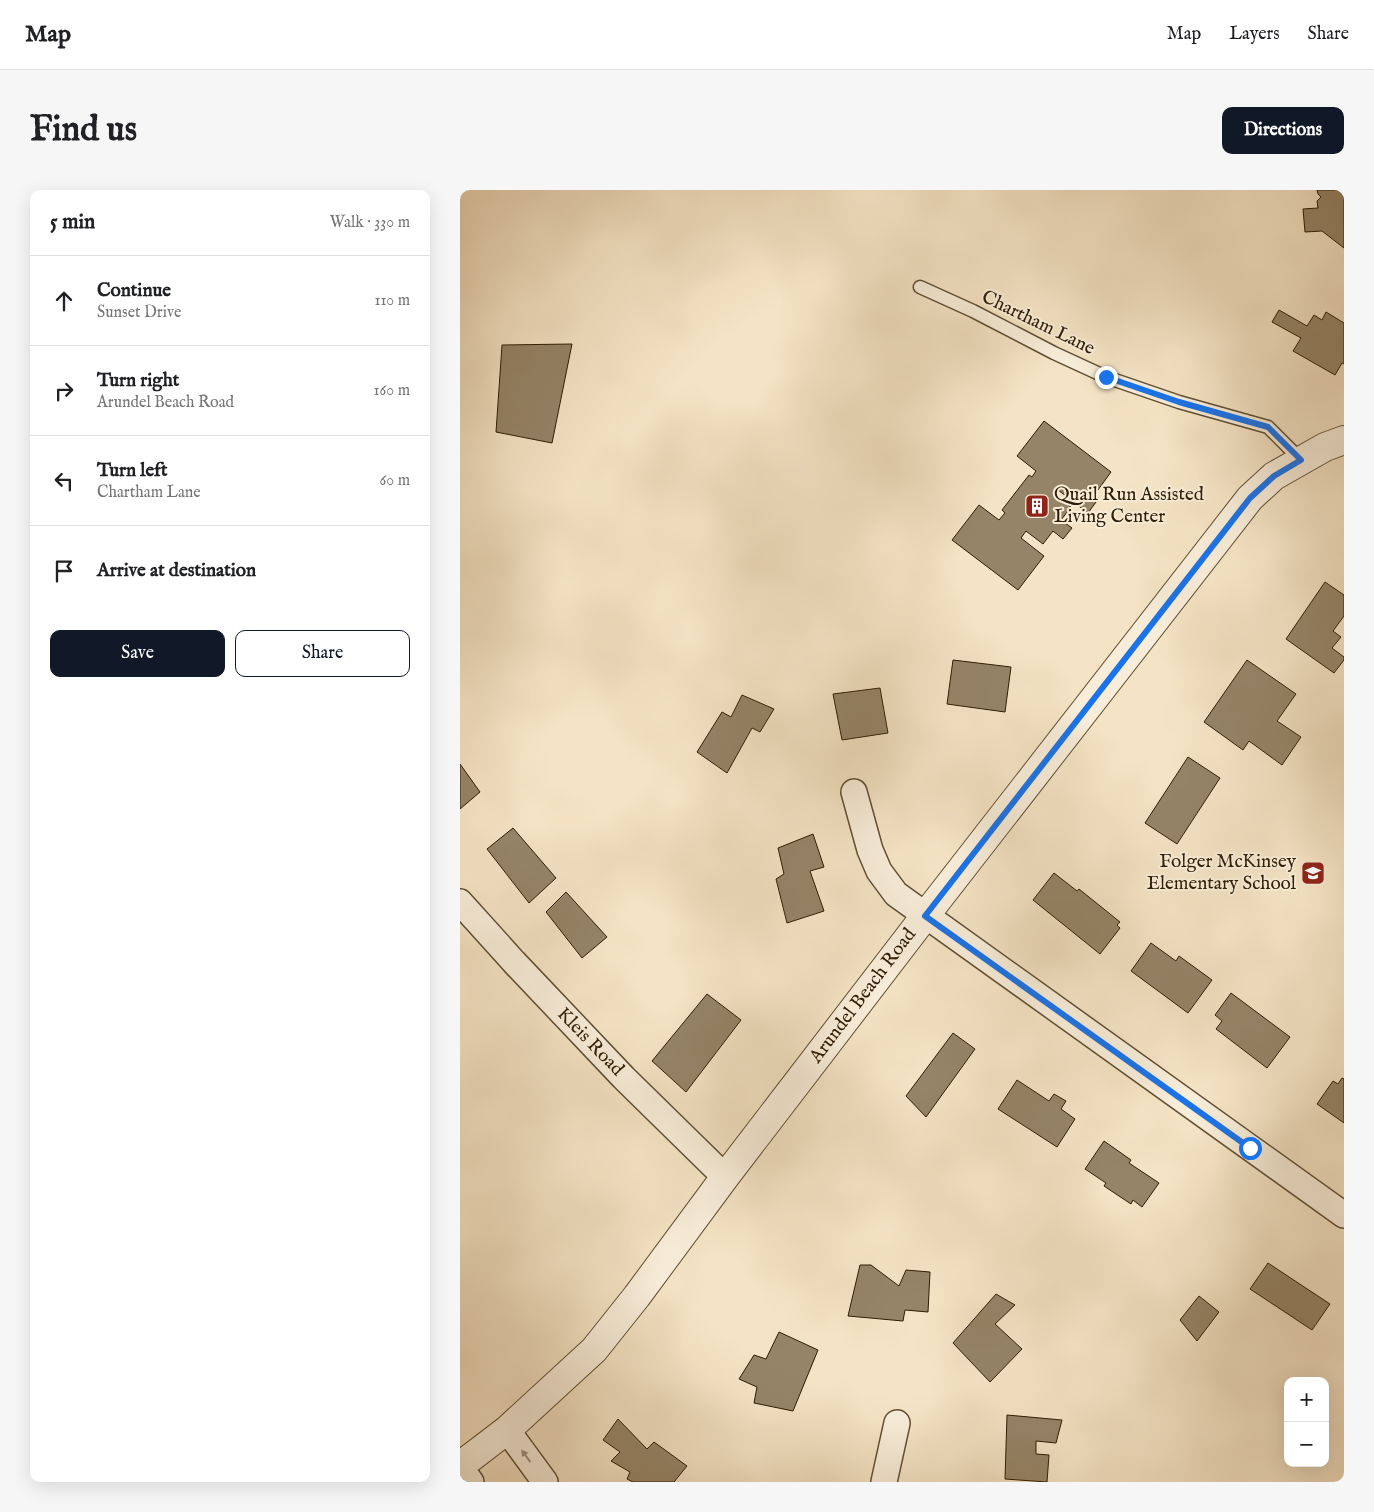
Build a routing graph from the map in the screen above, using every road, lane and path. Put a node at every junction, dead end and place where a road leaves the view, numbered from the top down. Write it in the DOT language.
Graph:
graph roads {
  1 [pos="920,287"];
  2 [pos="1344,440"];
  3 [pos="1301,460"];
  4 [pos="854,792"];
  5 [pos="460,902"];
  6 [pos="925,916"];
  7 [pos="724,1176"];
  8 [pos="1344,1215"];
  9 [pos="897,1423"];
  10 [pos="507,1430"];
  11 [pos="460,1467"];
  12 [pos="471,1482"];
  13 [pos="545,1482"];
  14 [pos="884,1482"];
  1 -- 3 [label="lane, Chartham Lane"];
  2 -- 3 [label="street, Arundel Beach Road"];
  3 -- 6 [label="street, Arundel Beach Road"];
  4 -- 6 [label="street"];
  5 -- 7 [label="street, Kleis Road"];
  6 -- 7 [label="street, Arundel Beach Road"];
  6 -- 8 [label="street"];
  7 -- 10 [label="street, Arundel Beach Road"];
  9 -- 14 [label="street"];
  10 -- 11 [label="street, Arundel Beach Road"];
  13 -- 10 [label="street, one-way"];
  11 -- 12 [label="street"];
}
